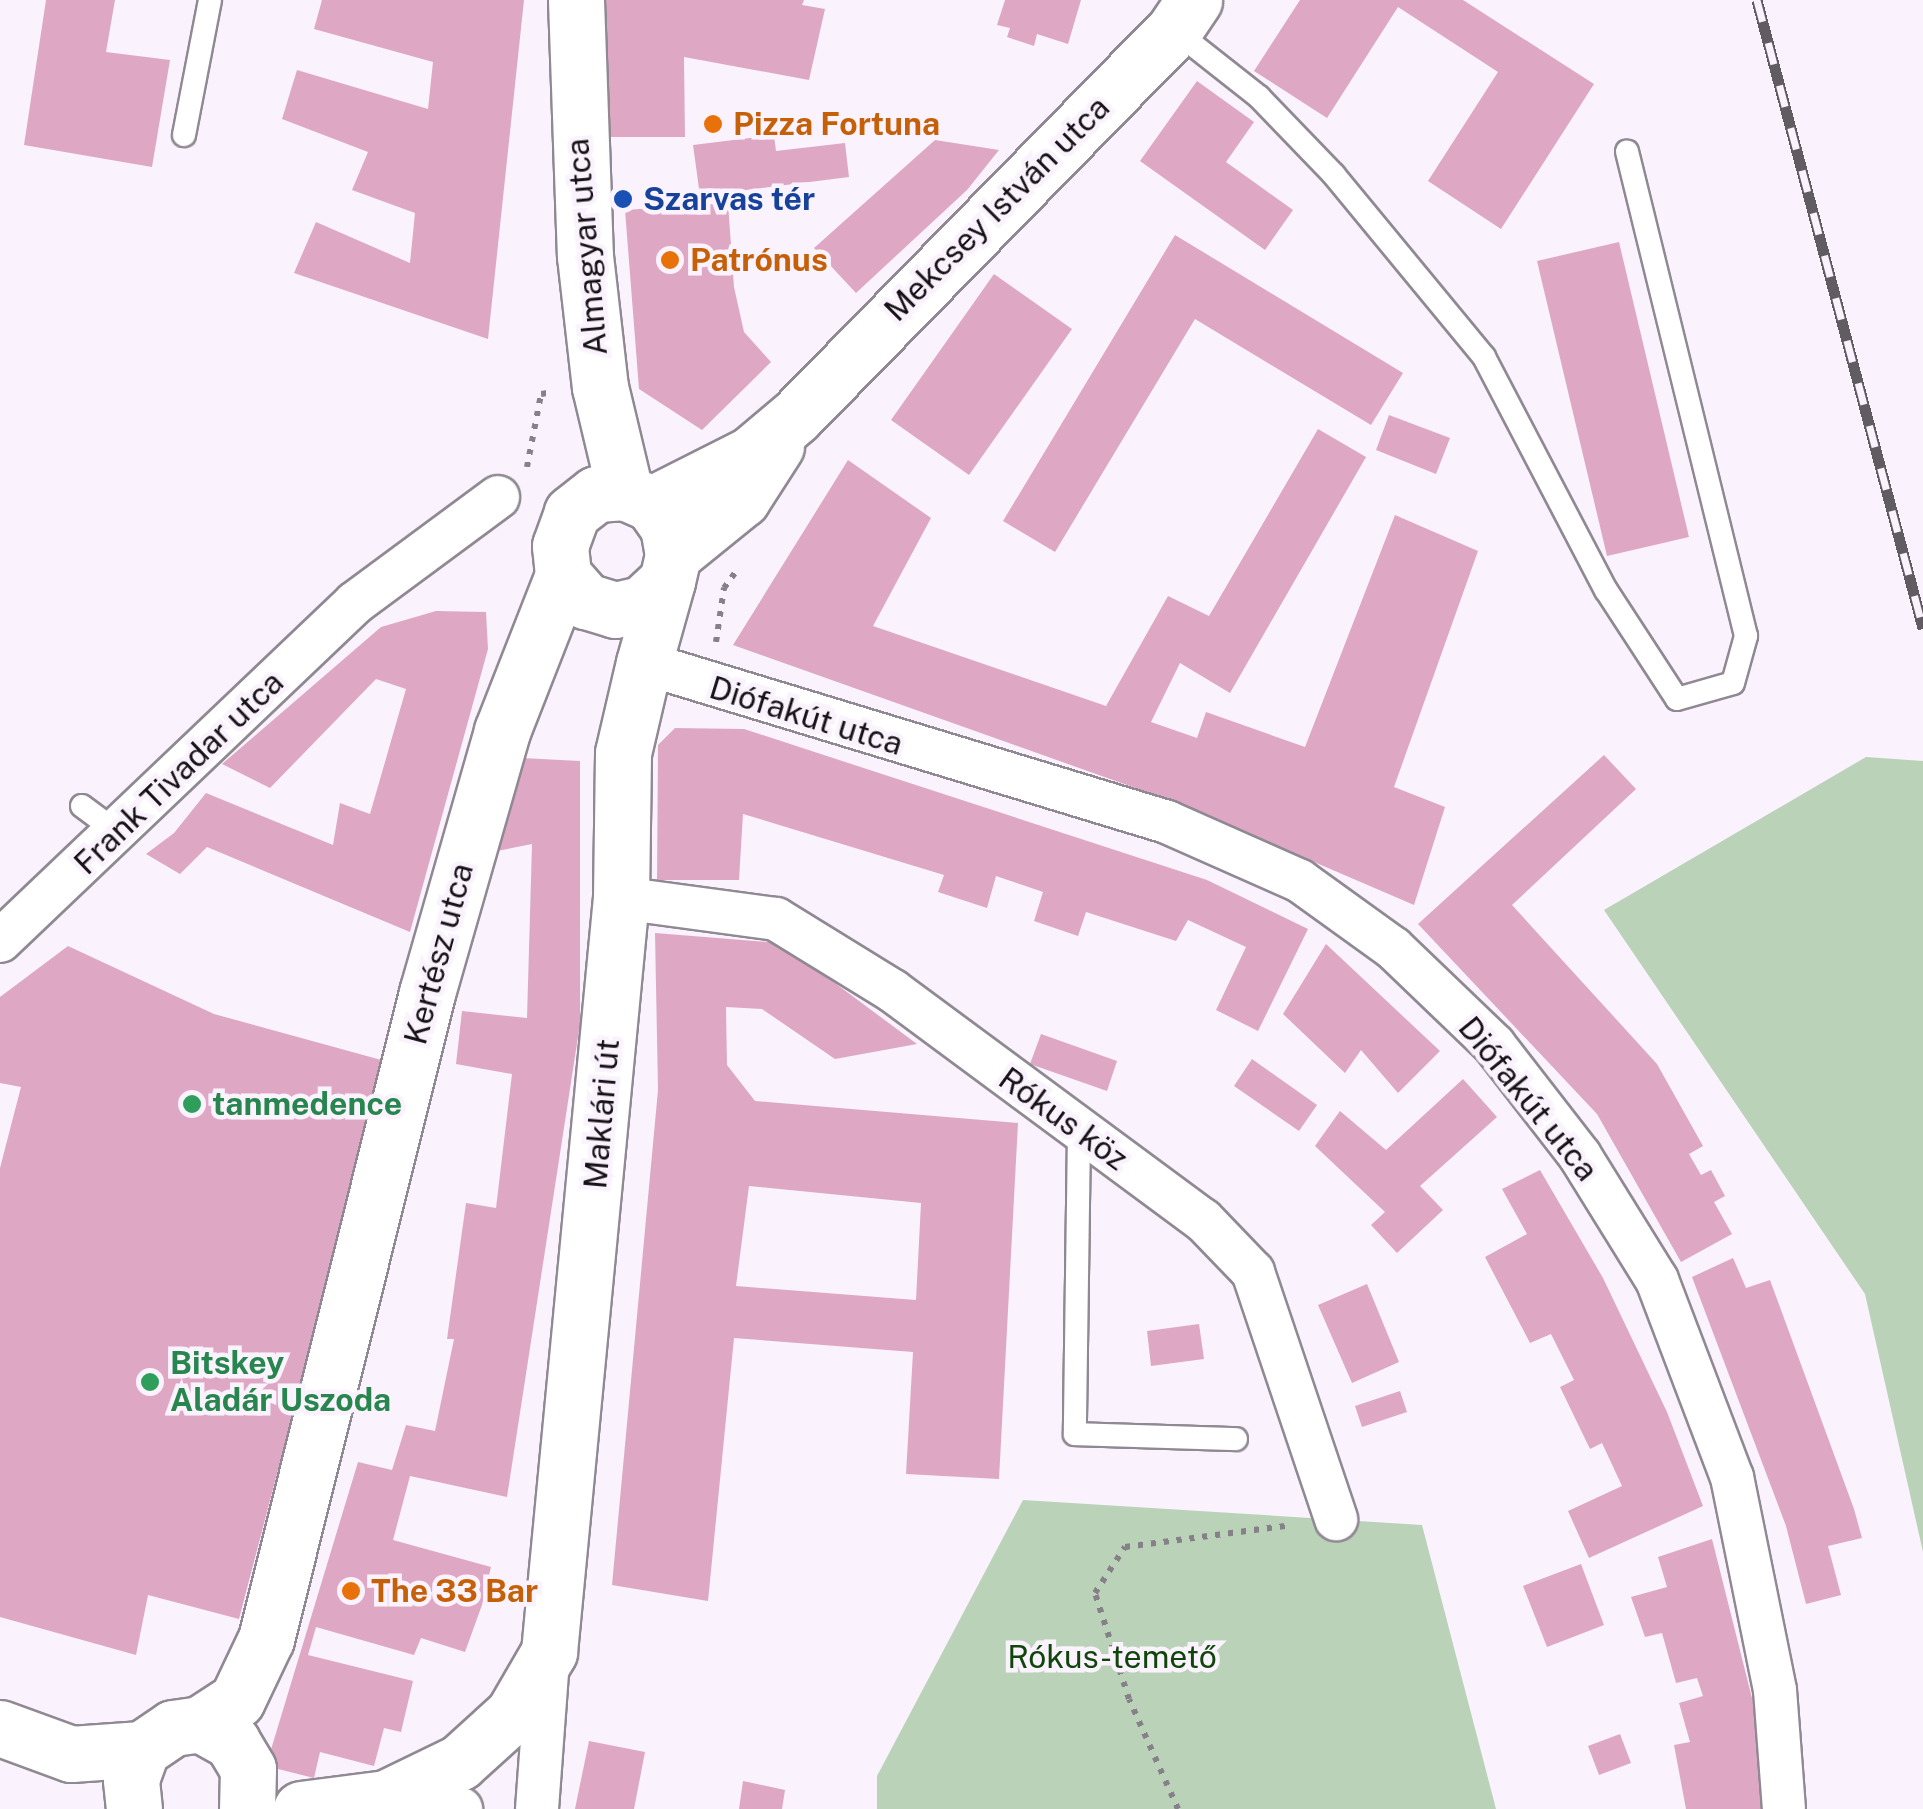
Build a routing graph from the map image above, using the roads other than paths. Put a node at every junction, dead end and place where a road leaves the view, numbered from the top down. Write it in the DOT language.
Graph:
graph roads {
  1 [pos="210,0"];
  2 [pos="576,0"];
  3 [pos="1184,15"];
  4 [pos="184,136"];
  5 [pos="1627,150"];
  6 [pos="796,416"];
  7 [pos="498,496"];
  8 [pos="638,498"];
  9 [pos="670,568"];
  10 [pos="563,575"];
  11 [pos="644,663"];
  12 [pos="82,806"];
  13 [pos="117,832"];
  14 [pos="621,898"];
  15 [pos="0,941"];
  16 [pos="1079,1133"];
  17 [pos="1236,1439"];
  18 [pos="1336,1520"];
  19 [pos="549,1652"];
  20 [pos="200,1724"];
  21 [pos="0,1728"];
  22 [pos="142,1749"];
  23 [pos="71,1754"];
  24 [pos="386,1798"];
  25 [pos="130,1809"];
  26 [pos="247,1809"];
  27 [pos="301,1809"];
  28 [pos="460,1809"];
  29 [pos="536,1809"];
  30 [pos="1784,1809"];
  1 -- 4 [label="lane"];
  2 -- 8 [label="street, Almagyar utca"];
  3 -- 5 [label="lane"];
  3 -- 6 [label="street, Mekcsey István utca"];
  6 -- 8 [label="street, Mekcsey István utca"];
  6 -- 9 [label="street, Mekcsey István utca"];
  7 -- 13 [label="street, Frank Tivadar utca"];
  8 -- 9 [label="street"];
  8 -- 10 [label="street"];
  9 -- 10 [label="street"];
  9 -- 11 [label="street, Maklári út"];
  10 -- 20 [label="street, Kertész utca"];
  11 -- 14 [label="street, Maklári út"];
  11 -- 30 [label="street, Diófakút utca"];
  12 -- 13 [label="lane"];
  13 -- 15 [label="street, Frank Tivadar utca"];
  14 -- 16 [label="street, Rókus köz"];
  14 -- 19 [label="street, Maklári út"];
  16 -- 17 [label="lane"];
  16 -- 18 [label="street, Rókus köz"];
  19 -- 24 [label="street, Maklári út"];
  19 -- 29 [label="street, Maklári út"];
  20 -- 22 [label="street, Kertész utca"];
  20 -- 26 [label="street"];
  21 -- 23 [label="street"];
  22 -- 23 [label="street"];
  22 -- 25 [label="street"];
  23 -- 25 [label="street"];
  24 -- 27 [label="street"];
  24 -- 28 [label="street"];
}
